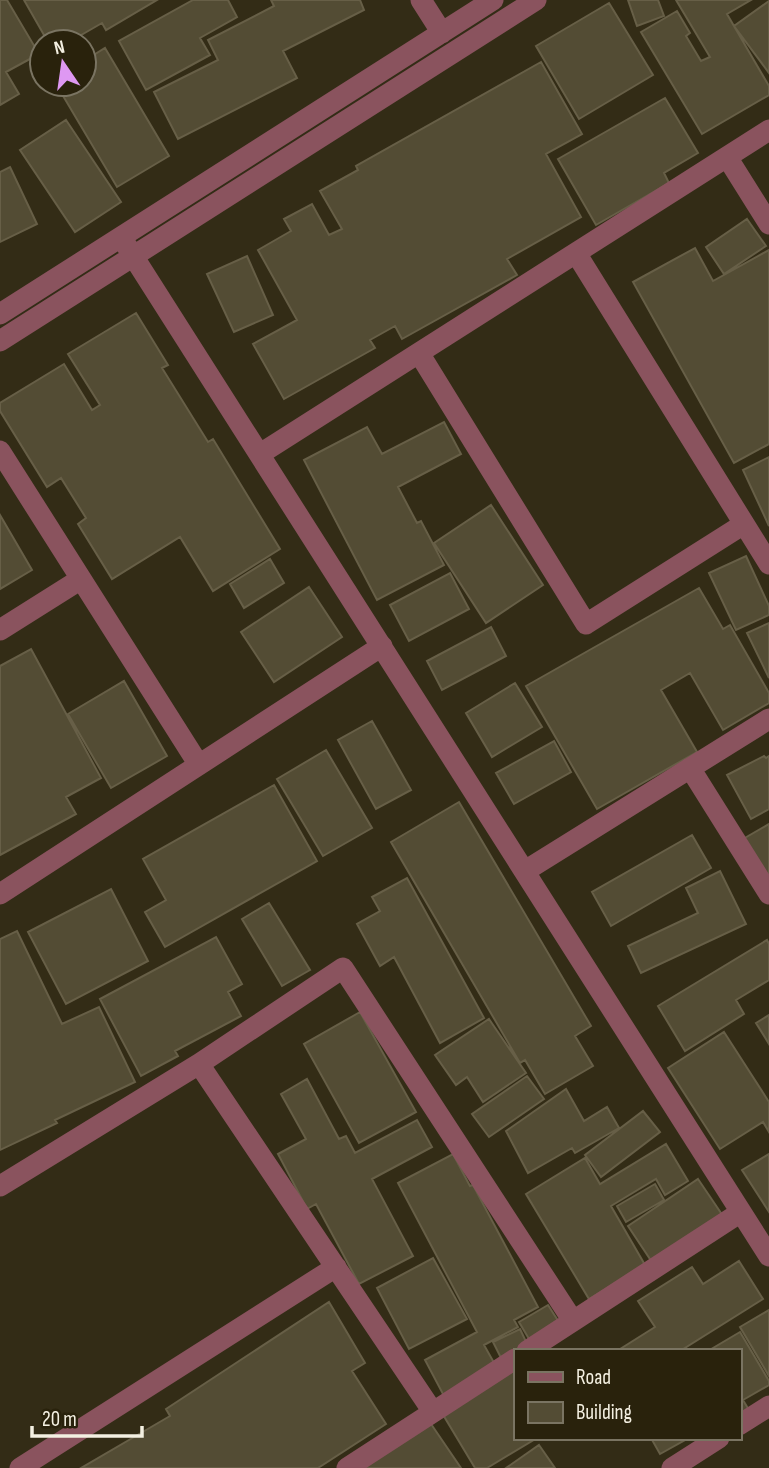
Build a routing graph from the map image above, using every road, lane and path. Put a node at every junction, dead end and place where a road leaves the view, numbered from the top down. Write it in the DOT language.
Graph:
graph roads {
  1 [pos="421,0"];
  2 [pos="493,0"];
  3 [pos="536,0"];
  4 [pos="442,33"];
  5 [pos="769,130"];
  6 [pos="727,157"];
  7 [pos="769,224"];
  8 [pos="121,237"];
  9 [pos="576,253"];
  10 [pos="134,256"];
  11 [pos="0,314"];
  12 [pos="0,341"];
  13 [pos="419,353"];
  14 [pos="0,451"];
  15 [pos="260,454"];
  16 [pos="744,524"];
  17 [pos="769,564"];
  18 [pos="81,579"];
  19 [pos="0,630"];
  20 [pos="382,646"];
  21 [pos="769,719"];
  22 [pos="199,765"];
  23 [pos="690,768"];
  24 [pos="524,871"];
  25 [pos="0,894"];
  26 [pos="769,894"];
  27 [pos="200,1064"];
  28 [pos="0,1186"];
  29 [pos="741,1212"];
  30 [pos="769,1256"];
  31 [pos="335,1267"];
  32 [pos="573,1321"];
  33 [pos="530,1349"];
  34 [pos="514,1360"];
  35 [pos="769,1406"];
  36 [pos="432,1412"];
  37 [pos="741,1424"];
  38 [pos="716,1440"];
  39 [pos="20,1468"];
  40 [pos="347,1468"];
  41 [pos="672,1468"];
  1 -- 4 [label="street"];
  2 -- 4 [label="street"];
  3 -- 10 [label="street"];
  4 -- 8 [label="street"];
  5 -- 6 [label="street"];
  6 -- 7 [label="street"];
  6 -- 9 [label="street"];
  8 -- 10 [label="street"];
  8 -- 11 [label="street"];
  9 -- 13 [label="street"];
  9 -- 16 [label="street"];
  10 -- 12 [label="street"];
  10 -- 15 [label="street"];
  13 -- 15 [label="street"];
  13 -- 16 [label="street"];
  14 -- 18 [label="street"];
  15 -- 20 [label="street"];
  16 -- 17 [label="street"];
  18 -- 19 [label="street"];
  18 -- 22 [label="street"];
  20 -- 22 [label="street"];
  20 -- 24 [label="street"];
  21 -- 23 [label="street"];
  22 -- 25 [label="street"];
  23 -- 24 [label="street"];
  23 -- 26 [label="street"];
  24 -- 29 [label="street"];
  27 -- 28 [label="street"];
  27 -- 31 [label="street"];
  27 -- 32 [label="street"];
  29 -- 30 [label="street"];
  29 -- 32 [label="street"];
  31 -- 36 [label="street"];
  31 -- 39 [label="street"];
  32 -- 33 [label="street"];
  34 -- 36 [label="street"];
  35 -- 37 [label="street"];
  36 -- 40 [label="street"];
  38 -- 41 [label="street"];
}
